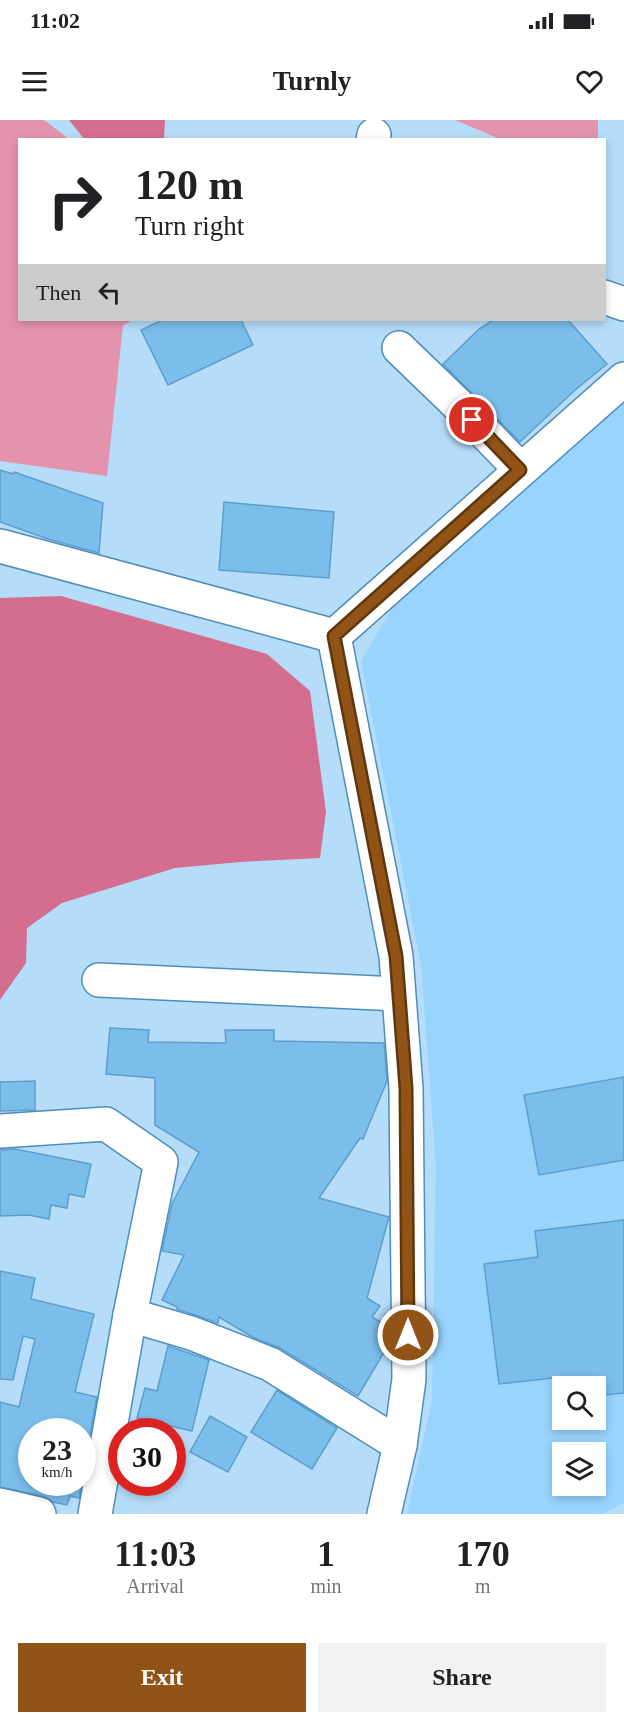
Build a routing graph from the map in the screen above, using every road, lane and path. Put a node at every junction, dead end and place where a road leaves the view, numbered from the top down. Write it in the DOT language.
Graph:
graph roads {
  1 [pos="606,298"];
  2 [pos="624,304"];
  3 [pos="399,348"];
  4 [pos="624,379"];
  5 [pos="520,470"];
  6 [pos="0,546"];
  7 [pos="334,636"];
  8 [pos="99,980"];
  9 [pos="398,994"];
  10 [pos="0,1131"];
  11 [pos="130,1315"];
  12 [pos="400,1445"];
  13 [pos="0,1505"];
  14 [pos="39,1514"];
  15 [pos="95,1514"];
  16 [pos="384,1514"];
  1 -- 2 [label="street"];
  3 -- 5 [label="street"];
  4 -- 5 [label="street"];
  5 -- 7 [label="street"];
  6 -- 7 [label="street"];
  7 -- 9 [label="street"];
  8 -- 9 [label="street"];
  9 -- 12 [label="street"];
  10 -- 11 [label="street"];
  11 -- 12 [label="street"];
  11 -- 15 [label="street"];
  12 -- 16 [label="street"];
  13 -- 14 [label="street"];
}
